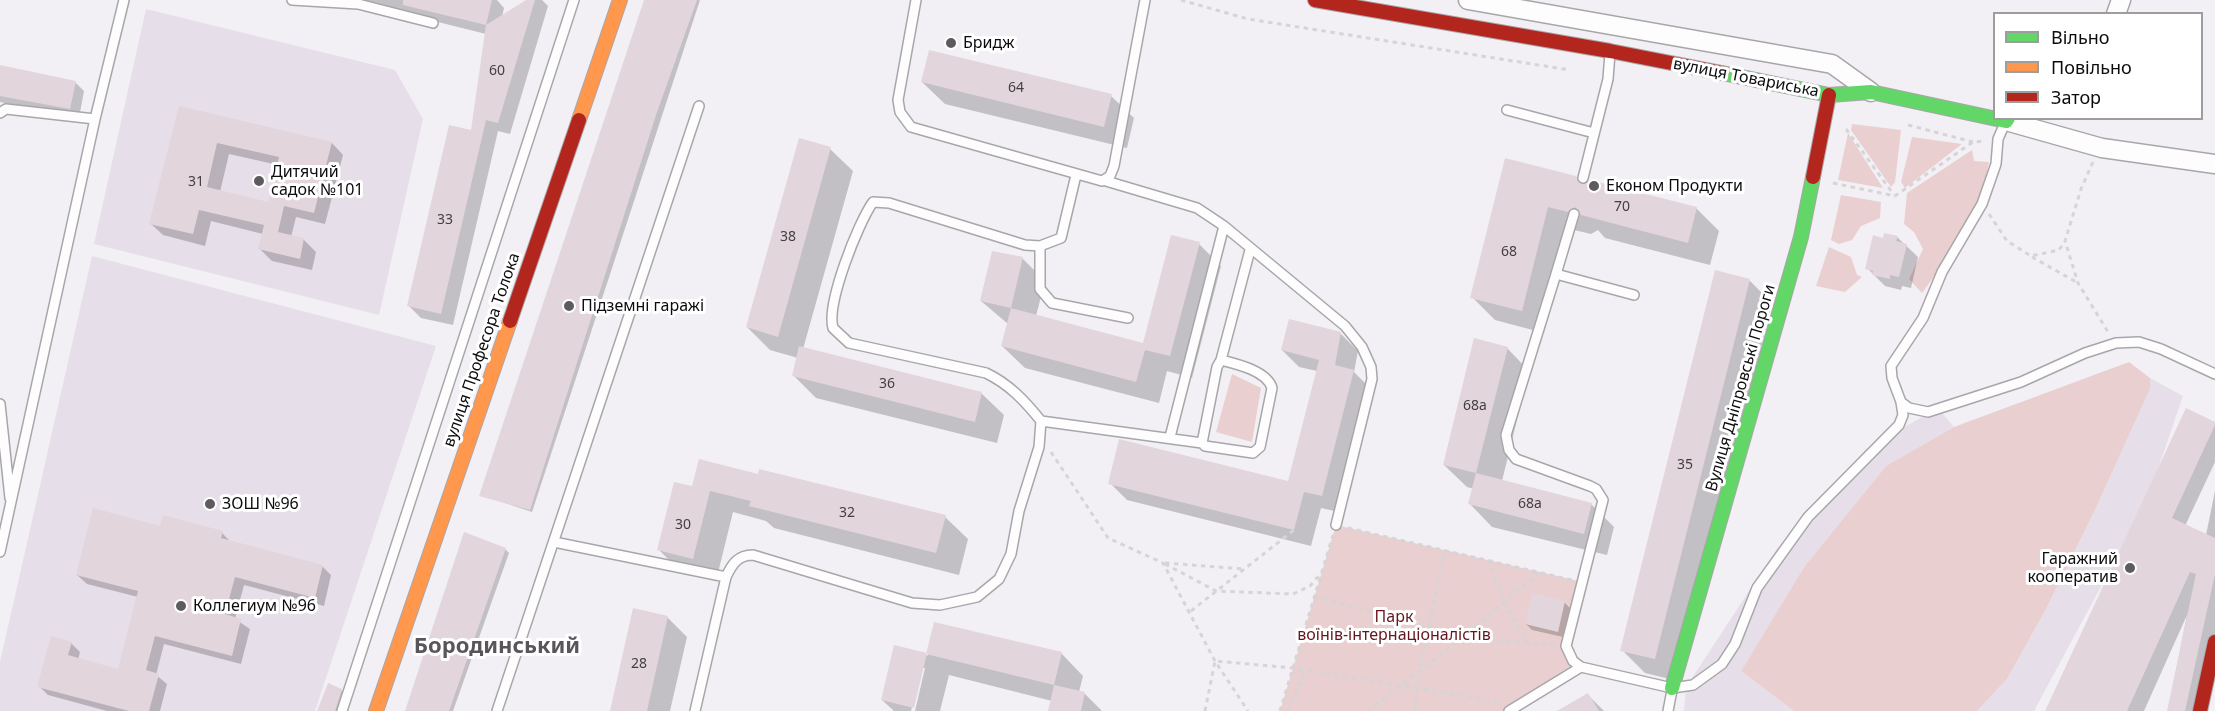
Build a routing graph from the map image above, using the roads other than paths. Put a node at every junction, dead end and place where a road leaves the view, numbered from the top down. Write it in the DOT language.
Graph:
graph roads {
  1 [pos="124,0"];
  2 [pos="292,0"];
  3 [pos="574,0"];
  4 [pos="620,0"];
  5 [pos="916,0"];
  6 [pos="1145,0"];
  7 [pos="1316,0"];
  8 [pos="1468,0"];
  9 [pos="433,23"];
  10 [pos="1610,51"];
  11 [pos="1871,92"];
  12 [pos="1829,95"];
  13 [pos="699,106"];
  14 [pos="1507,111"];
  15 [pos="0,113"];
  16 [pos="1993,117"];
  17 [pos="95,119"];
  18 [pos="2007,120"];
  19 [pos="1594,133"];
  20 [pos="2215,164"];
  21 [pos="1076,175"];
  22 [pos="1583,178"];
  23 [pos="1106,181"];
  24 [pos="1574,213"];
  25 [pos="1224,226"];
  26 [pos="1040,246"];
  27 [pos="1250,250"];
  28 [pos="1556,274"];
  29 [pos="1635,295"];
  30 [pos="1128,318"];
  31 [pos="1221,360"];
  32 [pos="2215,374"];
  33 [pos="1901,402"];
  34 [pos="0,404"];
  35 [pos="1041,421"];
  36 [pos="1170,437"];
  37 [pos="1202,443"];
  38 [pos="11,503"];
  39 [pos="1336,525"];
  40 [pos="554,542"];
  41 [pos="0,552"];
  42 [pos="726,577"];
  43 [pos="2215,642"];
  44 [pos="1581,667"];
  45 [pos="1672,688"];
  46 [pos="342,711"];
  47 [pos="376,711"];
  48 [pos="496,711"];
  49 [pos="695,711"];
  50 [pos="1509,711"];
  51 [pos="1668,711"];
  52 [pos="2199,711"];
  1 -- 17 [label="lane"];
  2 -- 9 [label="lane"];
  3 -- 46 [label="lane"];
  4 -- 47 [label="street, вулиця Професора Толока"];
  5 -- 21 [label="lane"];
  6 -- 23 [label="lane"];
  7 -- 10 [label="street, вулиця Товариська"];
  8 -- 11 [label="street, вулиця Товариська"];
  10 -- 12 [label="street, вулиця Товариська"];
  10 -- 19 [label="lane"];
  11 -- 12 [label="street, вулиця Товариська"];
  11 -- 16 [label="street"];
  12 -- 45 [label="street, Вулиця Дніпровські Пороги"];
  13 -- 40 [label="lane"];
  14 -- 19 [label="lane"];
  15 -- 17 [label="lane"];
  17 -- 38 [label="lane"];
  18 -- 20 [label="street"];
  18 -- 33 [label="lane"];
  19 -- 22 [label="lane"];
  21 -- 23 [label="lane"];
  21 -- 26 [label="lane"];
  23 -- 25 [label="lane"];
  24 -- 28 [label="lane"];
  25 -- 27 [label="lane"];
  25 -- 36 [label="lane"];
  26 -- 30 [label="lane"];
  26 -- 35 [label="lane"];
  27 -- 31 [label="lane"];
  27 -- 39 [label="lane"];
  28 -- 29 [label="lane"];
  28 -- 44 [label="lane"];
  31 -- 37 [label="lane"];
  31 -- 37 [label="lane"];
  32 -- 33 [label="lane"];
  33 -- 45 [label="lane"];
  34 -- 38 [label="lane"];
  35 -- 36 [label="lane"];
  35 -- 42 [label="lane"];
  36 -- 37 [label="lane"];
  38 -- 41 [label="lane"];
  40 -- 42 [label="lane"];
  40 -- 48 [label="lane"];
  42 -- 49 [label="lane"];
  43 -- 52 [label="street"];
  44 -- 45 [label="lane"];
  44 -- 50 [label="lane"];
  45 -- 51 [label="lane"];
}
